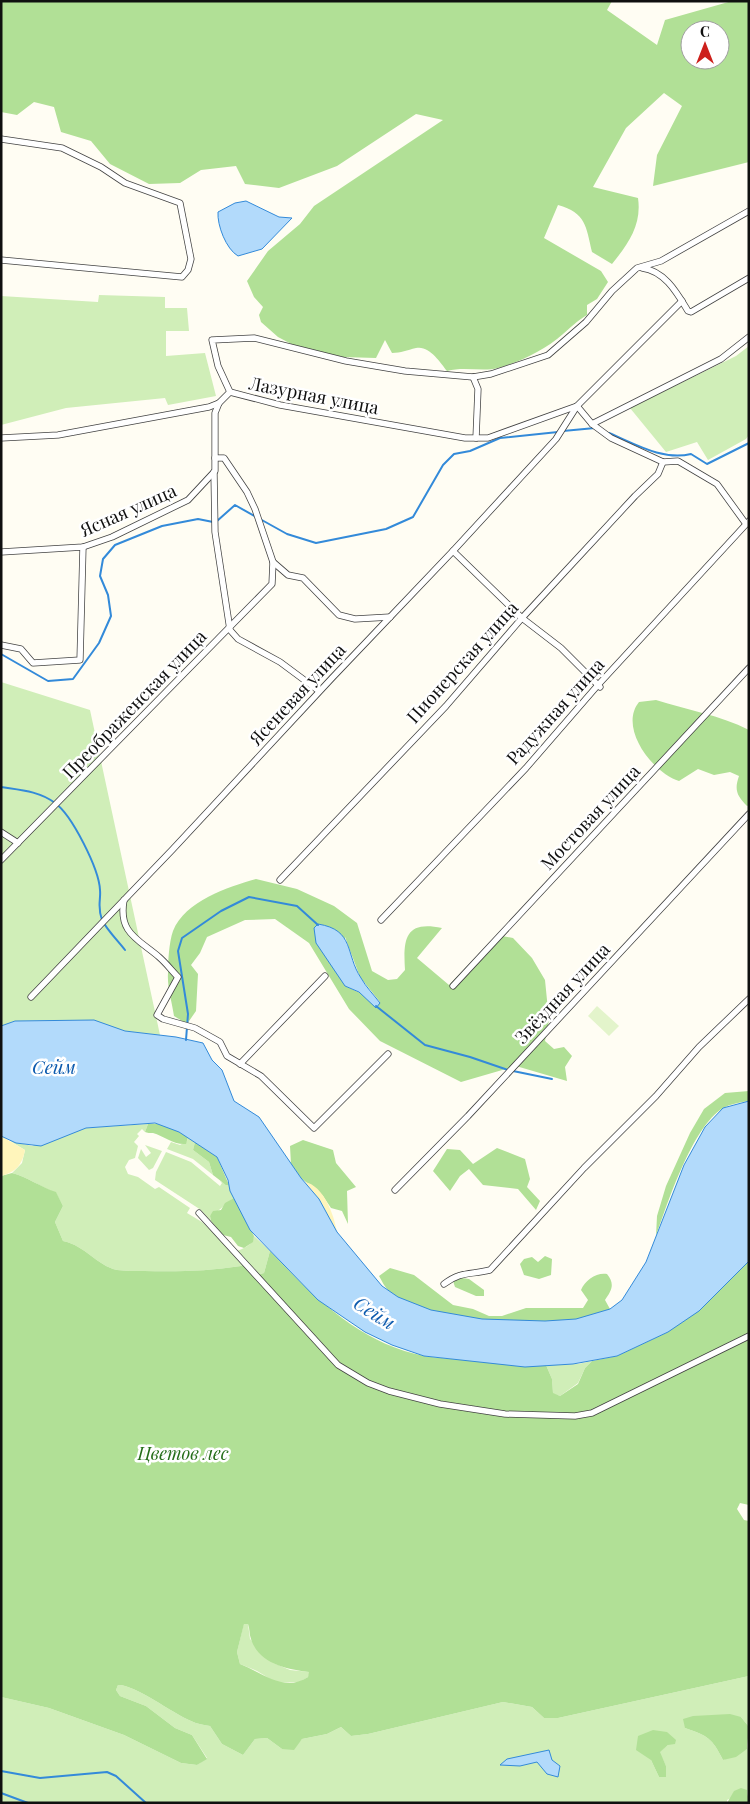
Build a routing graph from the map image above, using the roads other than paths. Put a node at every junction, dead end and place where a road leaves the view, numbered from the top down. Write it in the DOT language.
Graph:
graph roads {
  1 [pos="1,139"];
  2 [pos="749,211"];
  3 [pos="1,260"];
  4 [pos="638,268"];
  5 [pos="749,278"];
  6 [pos="682,301"];
  7 [pos="749,337"];
  8 [pos="473,377"];
  9 [pos="230,392"];
  10 [pos="219,404"];
  11 [pos="577,406"];
  12 [pos="592,424"];
  13 [pos="1,438"];
  14 [pos="476,438"];
  15 [pos="215,458"];
  16 [pos="663,462"];
  17 [pos="214,472"];
  18 [pos="747,522"];
  19 [pos="83,548"];
  20 [pos="453,551"];
  21 [pos="1,552"];
  22 [pos="274,562"];
  23 [pos="390,617"];
  24 [pos="522,618"];
  25 [pos="230,627"];
  26 [pos="1,646"];
  27 [pos="749,668"];
  28 [pos="599,686"];
  29 [pos="319,691"];
  30 [pos="749,814"];
  31 [pos="1,832"];
  32 [pos="18,843"];
  33 [pos="1,860"];
  34 [pos="280,880"];
  35 [pos="124,900"];
  36 [pos="381,920"];
  37 [pos="325,976"];
  38 [pos="453,986"];
  39 [pos="31,997"];
  40 [pos="749,999"];
  41 [pos="388,1054"];
  42 [pos="240,1064"];
  43 [pos="395,1190"];
  44 [pos="199,1213"];
  45 [pos="444,1284"];
  46 [pos="749,1336"];
  1 -- 3 [label="street"];
  2 -- 4 [label="street"];
  4 -- 6 [label="street"];
  4 -- 8 [label="street"];
  5 -- 6 [label="street"];
  6 -- 11 [label="street"];
  7 -- 12 [label="street"];
  8 -- 9 [label="street"];
  8 -- 14 [label="street"];
  9 -- 10 [label="street, Лазурная улица"];
  9 -- 14 [label="street, Лазурная улица"];
  10 -- 13 [label="street"];
  10 -- 15 [label="street"];
  11 -- 12 [label="street"];
  11 -- 14 [label="street, Лазурная улица"];
  11 -- 20 [label="street, Ясеневая улица"];
  12 -- 16 [label="street"];
  15 -- 17 [label="street"];
  15 -- 22 [label="street"];
  16 -- 18 [label="street"];
  16 -- 24 [label="street, Пионерская улица"];
  17 -- 19 [label="street, Ясная улица"];
  17 -- 25 [label="street"];
  18 -- 28 [label="street, Радужная улица"];
  19 -- 21 [label="street, Ясная улица"];
  19 -- 26 [label="street"];
  20 -- 23 [label="street, Ясеневая улица"];
  20 -- 24 [label="street"];
  22 -- 23 [label="street"];
  22 -- 25 [label="street, Преображенская улица"];
  23 -- 29 [label="street, Ясеневая улица"];
  24 -- 28 [label="street"];
  24 -- 34 [label="street, Пионерская улица"];
  25 -- 29 [label="street"];
  25 -- 32 [label="street, Преображенская улица"];
  27 -- 38 [label="street, Мостовая улица"];
  28 -- 36 [label="street, Радужная улица"];
  29 -- 35 [label="street, Ясеневая улица"];
  30 -- 43 [label="street, Звёздная улица"];
  31 -- 32 [label="street"];
  32 -- 33 [label="street, Преображенская улица"];
  35 -- 39 [label="street, Ясеневая улица"];
  35 -- 42 [label="street"];
  37 -- 42 [label="street"];
  40 -- 45 [label="street"];
  41 -- 42 [label="street"];
  44 -- 46 [label="street"];
}
